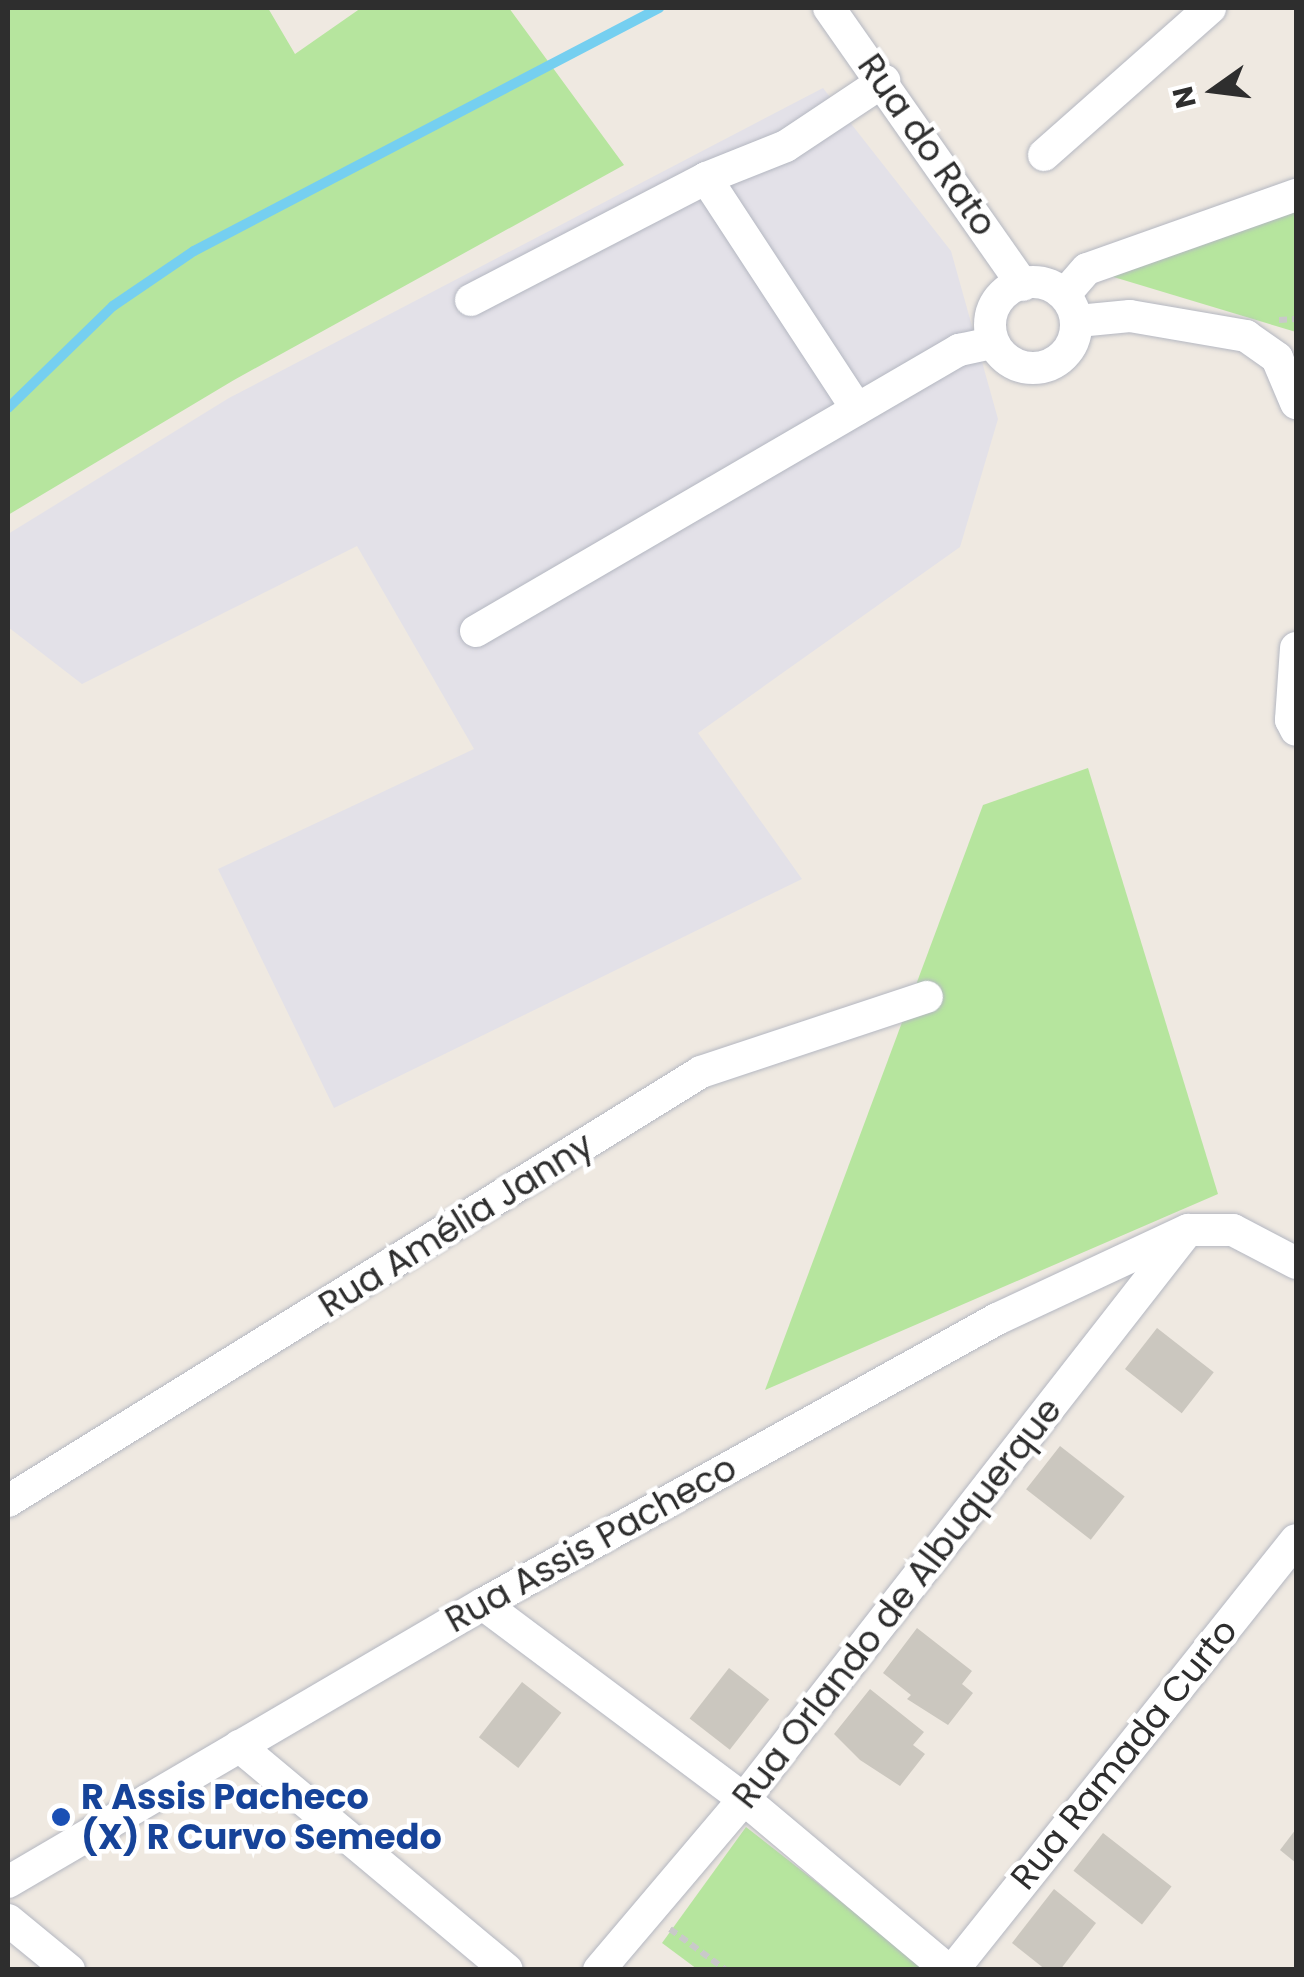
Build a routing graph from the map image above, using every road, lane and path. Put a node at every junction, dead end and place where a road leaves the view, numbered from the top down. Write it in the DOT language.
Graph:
graph roads {
  1 [pos="828,8"];
  2 [pos="1210,8"];
  3 [pos="884,81"];
  4 [pos="1044,155"];
  5 [pos="706,178"];
  6 [pos="1296,195"];
  7 [pos="1023,285"];
  8 [pos="471,300"];
  9 [pos="1071,308"];
  10 [pos="991,343"];
  11 [pos="1296,403"];
  12 [pos="857,409"];
  13 [pos="476,631"];
  14 [pos="1296,648"];
  15 [pos="1296,730"];
  16 [pos="927,997"];
  17 [pos="1188,1230"];
  18 [pos="1296,1263"];
  19 [pos="8,1501"];
  20 [pos="1296,1540"];
  21 [pos="483,1604"];
  22 [pos="239,1746"];
  23 [pos="744,1799"];
  24 [pos="8,1882"];
  25 [pos="648,1912"];
  26 [pos="8,1920"];
  27 [pos="68,1970"];
  28 [pos="507,1970"];
  29 [pos="599,1970"];
  30 [pos="726,1970"];
  31 [pos="950,1970"];
  1 -- 3 [label="street, Rua do Rato"];
  2 -- 4 [label="street"];
  3 -- 5 [label="street"];
  3 -- 7 [label="street, Rua do Rato"];
  5 -- 8 [label="street"];
  5 -- 12 [label="street"];
  6 -- 9 [label="street"];
  7 -- 9 [label="street"];
  7 -- 10 [label="street"];
  9 -- 10 [label="street"];
  9 -- 11 [label="street"];
  10 -- 12 [label="street"];
  12 -- 13 [label="street"];
  14 -- 15 [label="street"];
  16 -- 19 [label="street, Rua Amélia Janny"];
  17 -- 18 [label="street"];
  17 -- 21 [label="street, Rua Assis Pacheco"];
  17 -- 23 [label="street, Rua Orlando de Albuquerque"];
  20 -- 31 [label="street, Rua Ramada Curto"];
  21 -- 22 [label="street, Rua Assis Pacheco"];
  21 -- 23 [label="street"];
  22 -- 24 [label="street, Rua Assis Pacheco"];
  22 -- 28 [label="street"];
  23 -- 25 [label="street, Rua Orlando de Albuquerque"];
  23 -- 31 [label="street"];
  25 -- 29 [label="street, Rua Orlando de Albuquerque"];
  25 -- 30 [label="path"];
  26 -- 27 [label="street"];
}
